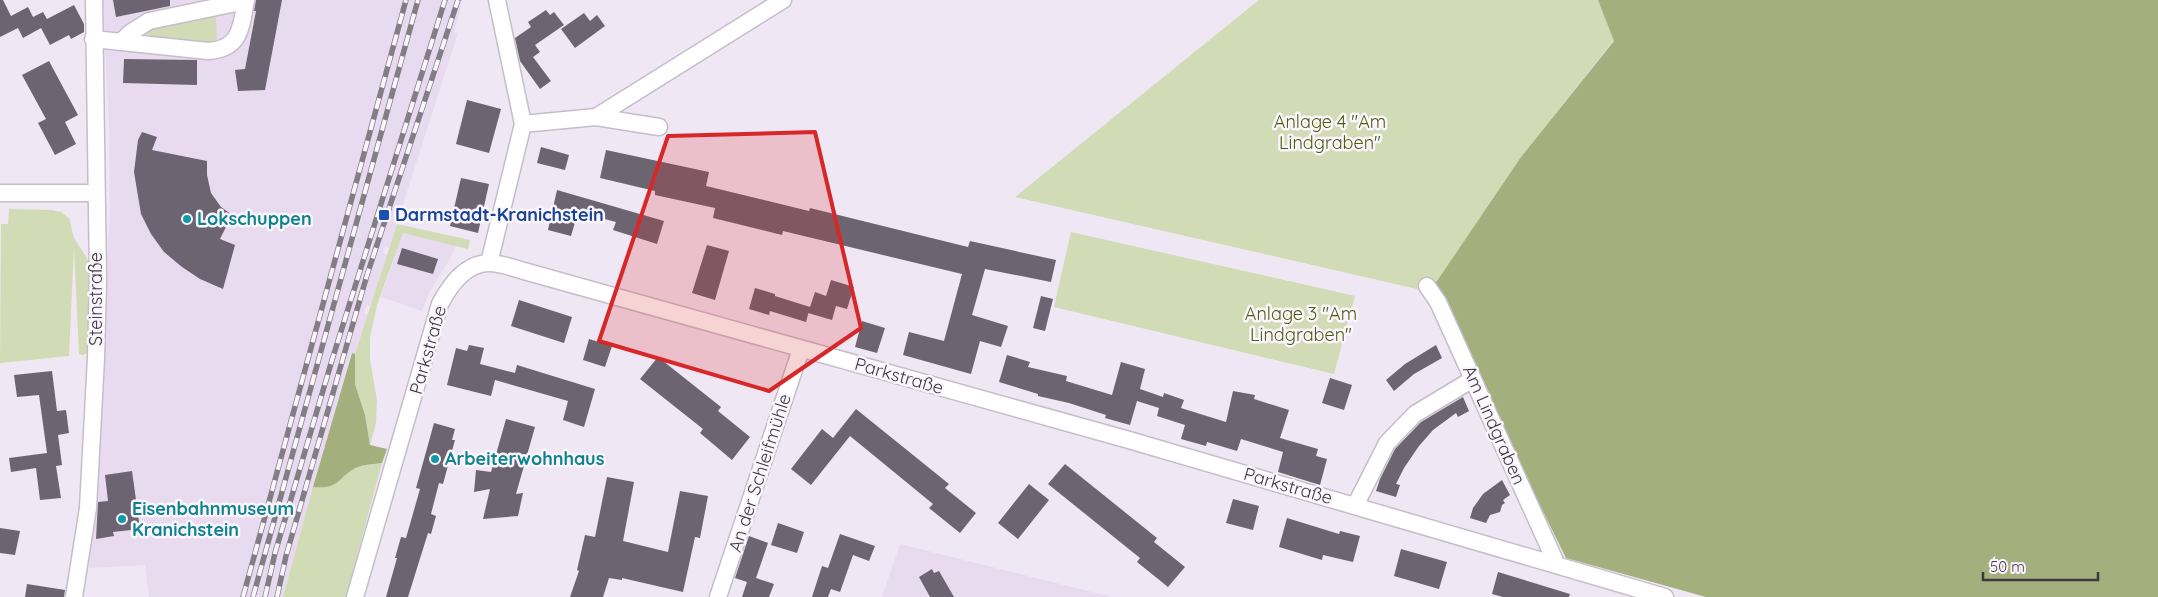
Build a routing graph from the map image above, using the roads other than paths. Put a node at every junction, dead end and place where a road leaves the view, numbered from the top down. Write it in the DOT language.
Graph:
graph roads {
  1 [pos="94,0"];
  2 [pos="246,0"];
  3 [pos="497,0"];
  4 [pos="783,0"];
  5 [pos="93,39"];
  6 [pos="121,42"];
  7 [pos="596,117"];
  8 [pos="522,124"];
  9 [pos="659,127"];
  10 [pos="0,193"];
  11 [pos="95,193"];
  12 [pos="489,263"];
  13 [pos="1427,286"];
  14 [pos="801,348"];
  15 [pos="1473,379"];
  16 [pos="1356,506"];
  17 [pos="1557,565"];
  18 [pos="74,597"];
  19 [pos="355,597"];
  20 [pos="718,597"];
  21 [pos="1665,597"];
  1 -- 5 [label="street, Steinstraße"];
  2 -- 6 [label="street"];
  2 -- 6 [label="street"];
  3 -- 8 [label="street"];
  4 -- 7 [label="street"];
  5 -- 6 [label="street"];
  5 -- 11 [label="street, Steinstraße"];
  7 -- 8 [label="street"];
  7 -- 9 [label="street"];
  8 -- 12 [label="street"];
  10 -- 11 [label="street"];
  11 -- 18 [label="street, Steinstraße"];
  12 -- 14 [label="street, Parkstraße"];
  12 -- 19 [label="street, Parkstraße"];
  13 -- 15 [label="street, Am Lindgraben"];
  14 -- 16 [label="street, Parkstraße"];
  14 -- 20 [label="street, An der Schleifmühle"];
  15 -- 16 [label="street"];
  15 -- 17 [label="street, Am Lindgraben"];
  16 -- 17 [label="street, Parkstraße"];
  17 -- 21 [label="street, Parkstraße"];
}
